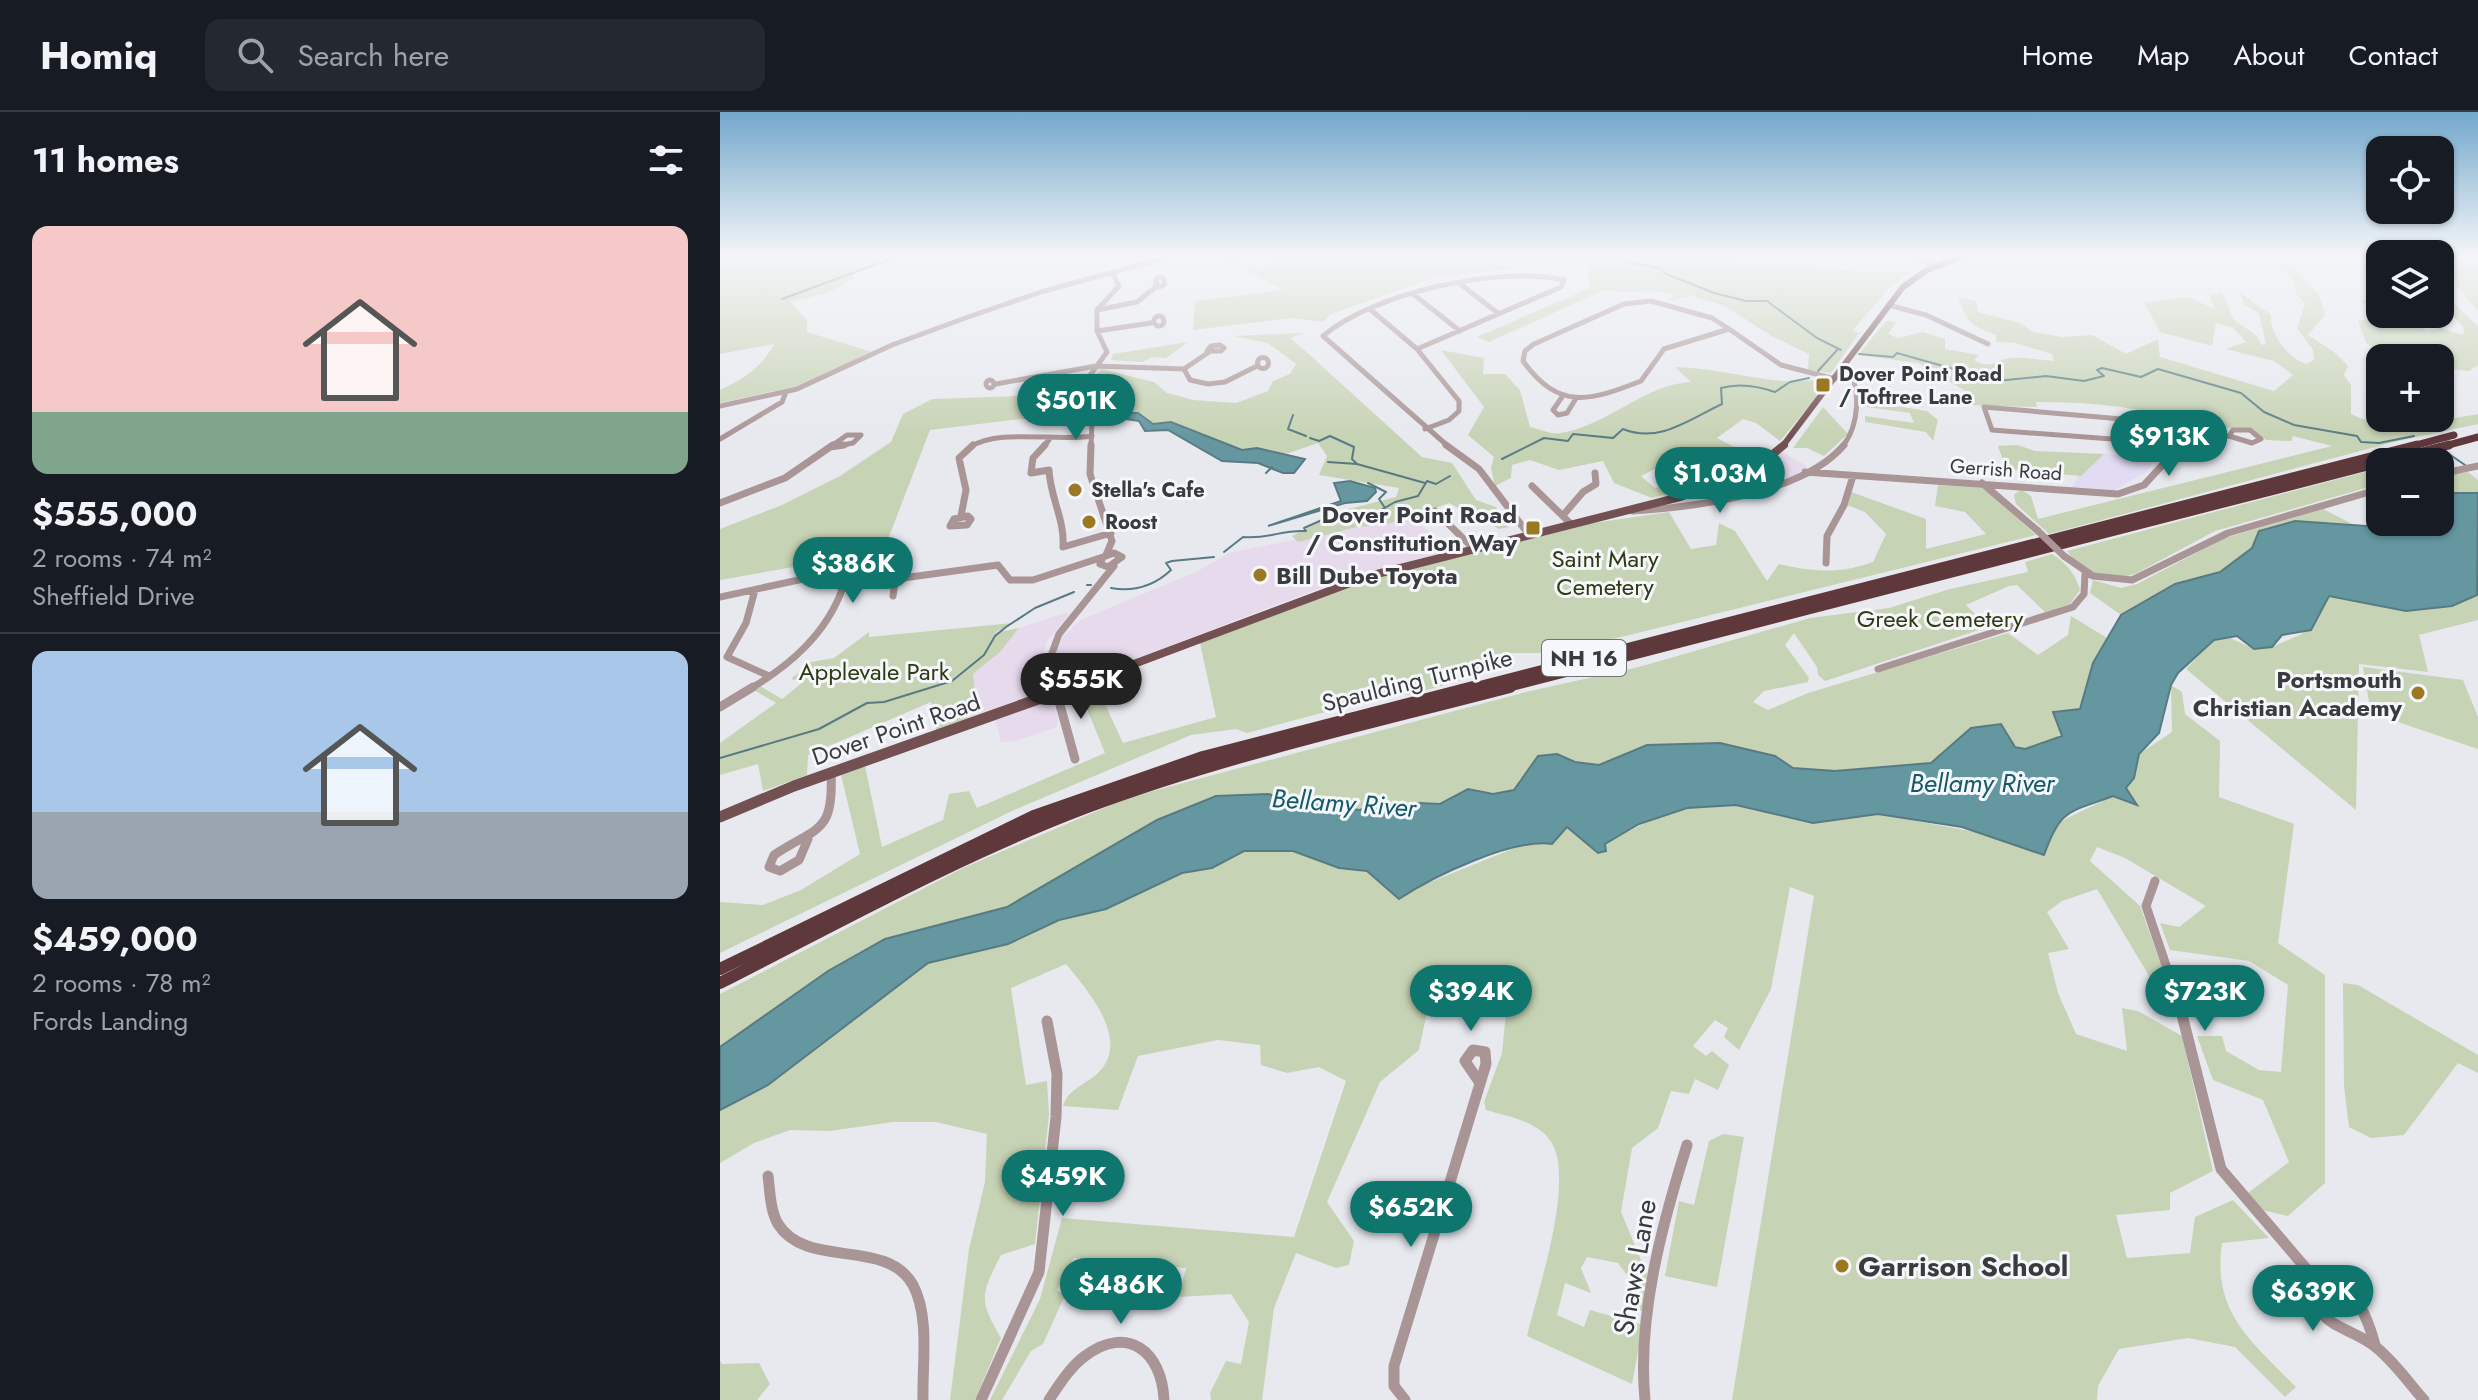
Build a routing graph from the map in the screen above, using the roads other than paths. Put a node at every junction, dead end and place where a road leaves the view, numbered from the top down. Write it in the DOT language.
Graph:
graph roads {
  1 [pos="971,316"];
  2 [pos="1097,316"];
  3 [pos="1357,316"];
  4 [pos="1378,316"];
  5 [pos="1441,316"];
  6 [pos="1494,316"];
  7 [pos="1597,316"];
  8 [pos="1706,316"];
  9 [pos="1880,316"];
  10 [pos="1928,316"];
  11 [pos="1151,323"];
  12 [pos="1730,329"];
  13 [pos="1097,331"];
  14 [pos="1460,331"];
  15 [pos="1988,344"];
  16 [pos="1417,349"];
  17 [pos="1209,352"];
  18 [pos="1847,364"];
  19 [pos="1096,366"];
  20 [pos="1257,366"];
  21 [pos="1184,369"];
  22 [pos="1835,379"];
  23 [pos="996,384"];
  24 [pos="782,393"];
  25 [pos="1562,397"];
  26 [pos="1575,400"];
  27 [pos="720,406"];
  28 [pos="2133,420"];
  29 [pos="1425,429"];
  30 [pos="2478,430"];
  31 [pos="1092,436"];
  32 [pos="2229,436"];
  33 [pos="2478,437"];
  34 [pos="720,439"];
  35 [pos="2191,439"];
  36 [pos="1049,440"];
  37 [pos="830,447"];
  38 [pos="2477,466"];
  39 [pos="2454,470"];
  40 [pos="1805,472"];
  41 [pos="1595,473"];
  42 [pos="1851,480"];
  43 [pos="1982,483"];
  44 [pos="2012,485"];
  45 [pos="1532,486"];
  46 [pos="2366,493"];
  47 [pos="720,503"];
  48 [pos="2010,505"];
  49 [pos="1435,511"];
  50 [pos="1624,511"];
  51 [pos="1565,513"];
  52 [pos="961,516"];
  53 [pos="1571,524"];
  54 [pos="1529,535"];
  55 [pos="1112,537"];
  56 [pos="1474,549"];
  57 [pos="1119,554"];
  58 [pos="1103,560"];
  59 [pos="1826,563"];
  60 [pos="1114,566"];
  61 [pos="2085,574"];
  62 [pos="1102,582"];
  63 [pos="755,590"];
  64 [pos="893,596"];
  65 [pos="720,597"];
  66 [pos="1878,669"];
  67 [pos="769,676"];
  68 [pos="1057,693"];
  69 [pos="720,707"];
  70 [pos="1075,759"];
  71 [pos="831,772"];
  72 [pos="720,817"];
  73 [pos="808,839"];
  74 [pos="2155,881"];
  75 [pos="720,969"];
  76 [pos="720,983"];
  77 [pos="1047,1021"];
  78 [pos="1480,1083"];
  79 [pos="1687,1145"];
  80 [pos="768,1176"];
  81 [pos="2316,1280"];
  82 [pos="2375,1345"];
  83 [pos="923,1400"];
  84 [pos="981,1400"];
  85 [pos="1049,1400"];
  86 [pos="1164,1400"];
  87 [pos="1405,1400"];
  88 [pos="1645,1400"];
  89 [pos="2424,1400"];
  1 -- 24 [label="street"];
  2 -- 13 [label="street"];
  3 -- 29 [label="street"];
  4 -- 16 [label="street"];
  5 -- 14 [label="street"];
  6 -- 14 [label="street"];
  7 -- 25 [label="street"];
  8 -- 12 [label="street"];
  9 -- 18 [label="main road, Dover Point Road"];
  10 -- 15 [label="street"];
  11 -- 13 [label="street"];
  12 -- 22 [label="street"];
  12 -- 26 [label="street"];
  13 -- 19 [label="street"];
  14 -- 16 [label="street"];
  16 -- 29 [label="street"];
  17 -- 21 [label="street"];
  18 -- 22 [label="main road, Dover Point Road"];
  18 -- 40 [label="street"];
  19 -- 21 [label="street"];
  19 -- 23 [label="street"];
  19 -- 31 [label="street"];
  20 -- 21 [label="street"];
  22 -- 50 [label="main road, Dover Point Road"];
  24 -- 27 [label="street"];
  24 -- 34 [label="street"];
  25 -- 26 [label="street"];
  25 -- 26 [label="street"];
  28 -- 28 [label="street"];
  28 -- 35 [label="street"];
  29 -- 54 [label="street"];
  30 -- 75 [label="highway, Spaulding Turnpike / NH 16"];
  31 -- 36 [label="street"];
  31 -- 55 [label="street"];
  32 -- 35 [label="street"];
  33 -- 76 [label="highway, Spaulding Turnpike / NH 16"];
  35 -- 44 [label="street, Gerrish Road"];
  36 -- 52 [label="street"];
  36 -- 55 [label="street"];
  37 -- 47 [label="street"];
  38 -- 39 [label="street"];
  40 -- 42 [label="street"];
  40 -- 50 [label="street"];
  41 -- 51 [label="street"];
  42 -- 43 [label="street, Gerrish Road"];
  42 -- 59 [label="street"];
  43 -- 44 [label="street, Gerrish Road"];
  43 -- 48 [label="street"];
  44 -- 48 [label="street"];
  45 -- 51 [label="street"];
  46 -- 61 [label="street"];
  48 -- 61 [label="street, bridge"];
  49 -- 56 [label="street"];
  50 -- 53 [label="main road, Dover Point Road"];
  51 -- 53 [label="street"];
  53 -- 54 [label="main road, Dover Point Road"];
  54 -- 56 [label="main road, Dover Point Road"];
  55 -- 57 [label="street"];
  55 -- 58 [label="street"];
  56 -- 68 [label="main road, Dover Point Road"];
  57 -- 58 [label="street"];
  57 -- 60 [label="street"];
  58 -- 60 [label="street"];
  58 -- 62 [label="street"];
  58 -- 64 [label="street"];
  60 -- 62 [label="street"];
  61 -- 66 [label="street"];
  62 -- 68 [label="street"];
  63 -- 65 [label="street"];
  63 -- 67 [label="street"];
  63 -- 67 [label="street"];
  67 -- 69 [label="street"];
  68 -- 70 [label="street"];
  68 -- 71 [label="main road, Dover Point Road"];
  71 -- 72 [label="main road, Dover Point Road"];
  71 -- 73 [label="street"];
  73 -- 73 [label="street"];
  74 -- 81 [label="street"];
  77 -- 84 [label="street"];
  78 -- 87 [label="street"];
  79 -- 88 [label="street, Shaws Lane"];
  80 -- 83 [label="street"];
  81 -- 82 [label="street"];
  81 -- 82 [label="street"];
  82 -- 89 [label="street"];
  85 -- 86 [label="street"];
}
